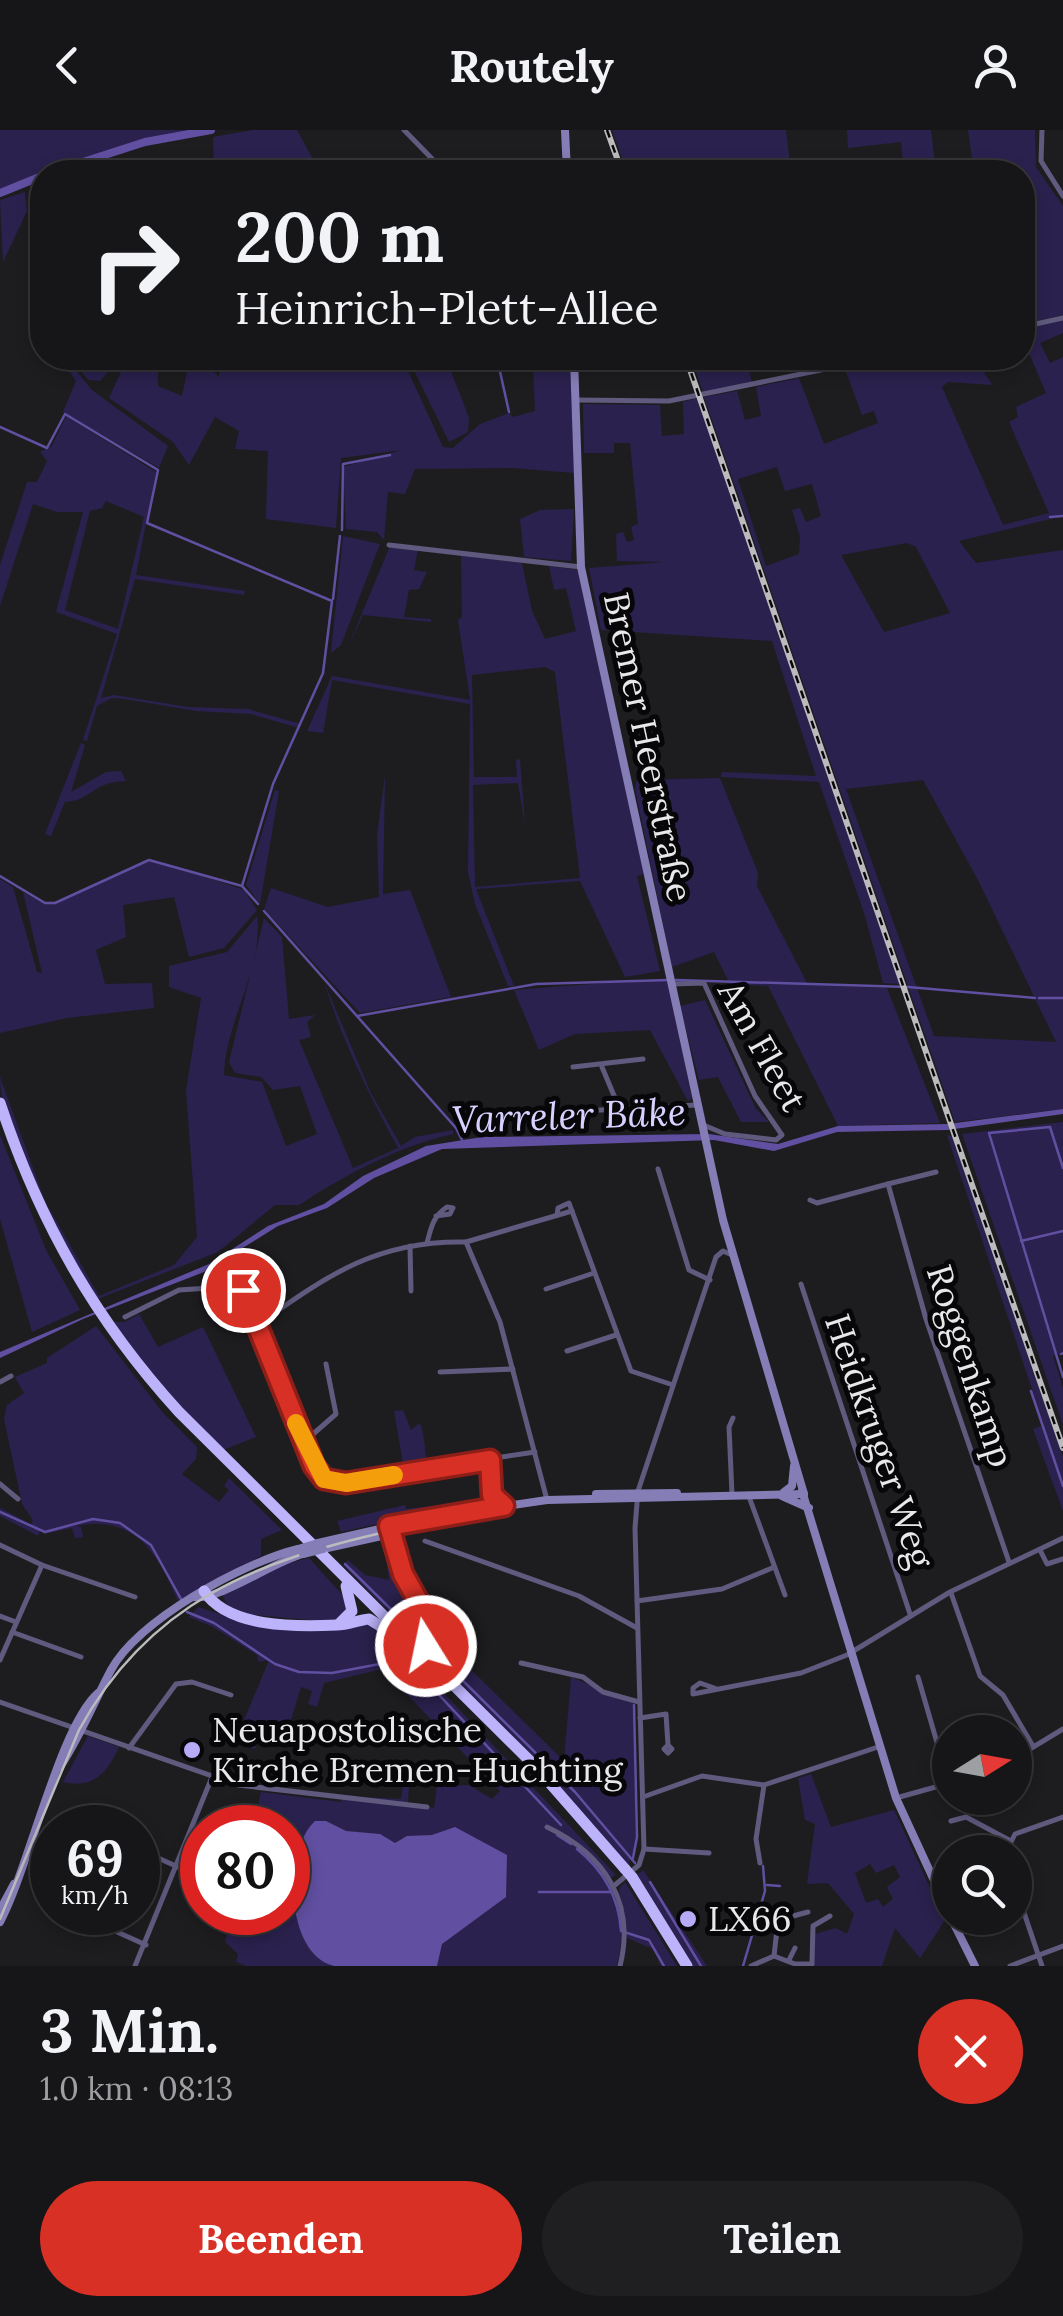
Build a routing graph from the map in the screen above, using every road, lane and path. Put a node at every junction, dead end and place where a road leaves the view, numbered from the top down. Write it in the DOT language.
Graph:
graph roads {
  1 [pos="419,130"];
  2 [pos="565,130"];
  3 [pos="1042,130"];
  4 [pos="407,133"];
  5 [pos="433,160"];
  6 [pos="566,160"];
  7 [pos="1063,196"];
  8 [pos="1063,318"];
  9 [pos="1035,324"];
  10 [pos="574,370"];
  11 [pos="821,370"];
  12 [pos="575,400"];
  13 [pos="388,545"];
  14 [pos="582,567"];
  15 [pos="670,981"];
  16 [pos="643,1059"];
  17 [pos="573,1067"];
  18 [pos="602,1067"];
  19 [pos="0,1103"];
  20 [pos="697,1106"];
  21 [pos="620,1110"];
  22 [pos="582,1111"];
  23 [pos="0,1116"];
  24 [pos="704,1136"];
  25 [pos="658,1169"];
  26 [pos="936,1172"];
  27 [pos="888,1184"];
  28 [pos="810,1200"];
  29 [pos="436,1216"];
  30 [pos="466,1242"];
  31 [pos="427,1243"];
  32 [pos="410,1246"];
  33 [pos="733,1255"];
  34 [pos="594,1273"];
  35 [pos="710,1280"];
  36 [pos="801,1284"];
  37 [pos="546,1289"];
  38 [pos="411,1291"];
  39 [pos="88,1304"];
  40 [pos="125,1316"];
  41 [pos="99,1320"];
  42 [pos="256,1326"];
  43 [pos="616,1335"];
  44 [pos="567,1350"];
  45 [pos="326,1364"];
  46 [pos="513,1369"];
  47 [pos="440,1372"];
  48 [pos="11,1376"];
  49 [pos="0,1382"];
  50 [pos="673,1385"];
  51 [pos="733,1418"];
  52 [pos="787,1434"];
  53 [pos="304,1442"];
  54 [pos="535,1452"];
  55 [pos="490,1460"];
  56 [pos="794,1466"];
  57 [pos="0,1484"];
  58 [pos="732,1494"];
  59 [pos="748,1494"];
  60 [pos="804,1494"];
  61 [pos="788,1495"];
  62 [pos="637,1496"];
  63 [pos="18,1499"];
  64 [pos="546,1500"];
  65 [pos="504,1506"];
  66 [pos="809,1508"];
  67 [pos="389,1526"];
  68 [pos="1063,1538"];
  69 [pos="425,1541"];
  70 [pos="0,1545"];
  71 [pos="1040,1549"];
  72 [pos="1063,1560"];
  73 [pos="1009,1562"];
  74 [pos="42,1565"];
  75 [pos="772,1568"];
  76 [pos="346,1586"];
  77 [pos="950,1592"];
  78 [pos="202,1595"];
  79 [pos="785,1595"];
  80 [pos="136,1597"];
  81 [pos="637,1601"];
  82 [pos="423,1608"];
  83 [pos="382,1613"];
  84 [pos="910,1614"];
  85 [pos="0,1616"];
  86 [pos="16,1622"];
  87 [pos="336,1625"];
  88 [pos="638,1628"];
  89 [pos="12,1632"];
  90 [pos="398,1638"];
  91 [pos="852,1650"];
  92 [pos="82,1657"];
  93 [pos="0,1660"];
  94 [pos="521,1663"];
  95 [pos="434,1666"];
  96 [pos="918,1677"];
  97 [pos="717,1689"];
  98 [pos="231,1695"];
  99 [pos="0,1702"];
  100 [pos="639,1702"];
  101 [pos="640,1718"];
  102 [pos="932,1723"];
  103 [pos="78,1729"];
  104 [pos="1063,1729"];
  105 [pos="668,1745"];
  106 [pos="881,1746"];
  107 [pos="1033,1746"];
  108 [pos="130,1748"];
  109 [pos="212,1777"];
  110 [pos="764,1785"];
  111 [pos="932,1788"];
  112 [pos="643,1797"];
  113 [pos="896,1798"];
  114 [pos="426,1808"];
  115 [pos="1063,1817"];
  116 [pos="951,1821"];
  117 [pos="547,1827"];
  118 [pos="1000,1835"];
  119 [pos="1021,1835"];
  120 [pos="644,1849"];
  121 [pos="709,1853"];
  122 [pos="160,1859"];
  123 [pos="760,1862"];
  124 [pos="178,1866"];
  125 [pos="22,1872"];
  126 [pos="932,1875"];
  127 [pos="624,1877"];
  128 [pos="0,1910"];
  129 [pos="808,1912"];
  130 [pos="766,1915"];
  131 [pos="830,1916"];
  132 [pos="778,1920"];
  133 [pos="0,1922"];
  134 [pos="124,1935"];
  135 [pos="960,1935"];
  136 [pos="1032,1935"];
  137 [pos="146,1945"];
  138 [pos="1063,1946"];
  139 [pos="795,1948"];
  140 [pos="1038,1954"];
  141 [pos="777,1956"];
  142 [pos="789,1960"];
  143 [pos="811,1965"];
  144 [pos="135,1966"];
  145 [pos="620,1966"];
  146 [pos="684,1966"];
  147 [pos="751,1966"];
  148 [pos="782,1966"];
  149 [pos="975,1966"];
  150 [pos="1010,1966"];
  151 [pos="1042,1966"];
  1 -- 4 [label="street"];
  2 -- 6 [label="main road"];
  3 -- 7 [label="street"];
  4 -- 5 [label="street"];
  8 -- 9 [label="street"];
  10 -- 12 [label="main road, Bremer Heerstraße"];
  11 -- 12 [label="street"];
  12 -- 14 [label="main road, Bremer Heerstraße"];
  13 -- 14 [label="street"];
  14 -- 15 [label="main road, Bremer Heerstraße"];
  15 -- 20 [label="main road, Bremer Heerstraße"];
  15 -- 24 [label="street, Am Fleet"];
  16 -- 18 [label="street"];
  17 -- 18 [label="street"];
  18 -- 21 [label="street"];
  19 -- 39 [label="highway"];
  20 -- 21 [label="street"];
  20 -- 24 [label="main road, Bremer Heerstraße"];
  21 -- 22 [label="street"];
  23 -- 39 [label="highway"];
  24 -- 33 [label="main road, Bremer Heerstraße"];
  25 -- 35 [label="street"];
  26 -- 27 [label="street"];
  27 -- 28 [label="street"];
  27 -- 73 [label="street, Roggenkamp"];
  29 -- 31 [label="street"];
  30 -- 31 [label="street"];
  30 -- 34 [label="street"];
  30 -- 46 [label="street"];
  31 -- 32 [label="street"];
  32 -- 38 [label="street"];
  32 -- 42 [label="street"];
  33 -- 35 [label="street"];
  33 -- 52 [label="main road, Bremer Heerstraße"];
  34 -- 37 [label="street"];
  34 -- 43 [label="street"];
  35 -- 50 [label="street"];
  36 -- 84 [label="street, Heidkruger Weg"];
  39 -- 41 [label="highway"];
  40 -- 42 [label="street"];
  41 -- 76 [label="highway"];
  41 -- 83 [label="highway"];
  42 -- 53 [label="street"];
  43 -- 44 [label="street"];
  43 -- 50 [label="street"];
  45 -- 53 [label="street"];
  46 -- 47 [label="street"];
  46 -- 54 [label="street"];
  48 -- 49 [label="street"];
  50 -- 62 [label="street"];
  51 -- 58 [label="street"];
  52 -- 56 [label="main road"];
  52 -- 60 [label="main road"];
  53 -- 55 [label="street"];
  54 -- 55 [label="street"];
  54 -- 64 [label="street"];
  55 -- 65 [label="street"];
  56 -- 60 [label="main road"];
  56 -- 61 [label="main road"];
  57 -- 63 [label="street"];
  58 -- 59 [label="main road"];
  58 -- 62 [label="main road"];
  59 -- 61 [label="main road"];
  59 -- 75 [label="street"];
  60 -- 61 [label="main road"];
  60 -- 66 [label="main road"];
  61 -- 66 [label="main road"];
  62 -- 64 [label="main road"];
  62 -- 81 [label="street"];
  64 -- 65 [label="main road"];
  65 -- 67 [label="main road"];
  66 -- 91 [label="main road"];
  67 -- 78 [label="main road, bridge"];
  67 -- 82 [label="highway"];
  68 -- 71 [label="street"];
  69 -- 88 [label="street"];
  70 -- 74 [label="street"];
  71 -- 72 [label="street"];
  71 -- 73 [label="street"];
  73 -- 77 [label="street"];
  74 -- 80 [label="street"];
  74 -- 86 [label="street"];
  75 -- 79 [label="street"];
  75 -- 81 [label="street"];
  76 -- 87 [label="highway"];
  76 -- 90 [label="highway"];
  77 -- 84 [label="street"];
  77 -- 107 [label="street"];
  78 -- 87 [label="highway"];
  78 -- 103 [label="main road"];
  81 -- 88 [label="street"];
  82 -- 83 [label="highway"];
  82 -- 95 [label="highway"];
  83 -- 95 [label="highway"];
  84 -- 91 [label="street"];
  85 -- 86 [label="street"];
  86 -- 89 [label="street"];
  87 -- 90 [label="highway"];
  88 -- 100 [label="street"];
  89 -- 92 [label="street"];
  89 -- 93 [label="street"];
  90 -- 127 [label="highway"];
  91 -- 97 [label="street"];
  91 -- 106 [label="main road"];
  94 -- 100 [label="street"];
  95 -- 127 [label="highway"];
  96 -- 102 [label="street"];
  98 -- 108 [label="street"];
  99 -- 103 [label="street"];
  100 -- 101 [label="street"];
  101 -- 105 [label="street"];
  101 -- 112 [label="street"];
  103 -- 108 [label="street"];
  103 -- 125 [label="main road"];
  104 -- 107 [label="street"];
  106 -- 110 [label="street"];
  106 -- 113 [label="main road"];
  108 -- 109 [label="street"];
  109 -- 114 [label="street"];
  109 -- 124 [label="street"];
  110 -- 112 [label="street"];
  110 -- 123 [label="street"];
  111 -- 113 [label="street"];
  112 -- 120 [label="street"];
  113 -- 126 [label="main road"];
  115 -- 119 [label="street"];
  116 -- 118 [label="street"];
  117 -- 127 [label="street"];
  120 -- 121 [label="street"];
  120 -- 127 [label="street"];
  122 -- 124 [label="street"];
  124 -- 137 [label="street"];
  125 -- 128 [label="main road"];
  125 -- 133 [label="main road"];
  127 -- 145 [label="street"];
  127 -- 146 [label="highway"];
  129 -- 132 [label="street"];
  130 -- 132 [label="street"];
  131 -- 143 [label="street"];
  132 -- 141 [label="street"];
  134 -- 137 [label="street"];
  135 -- 149 [label="main road"];
  136 -- 140 [label="street"];
  137 -- 144 [label="street"];
  138 -- 140 [label="street"];
  139 -- 142 [label="street"];
  140 -- 150 [label="street"];
  140 -- 151 [label="street"];
  141 -- 142 [label="street"];
  141 -- 147 [label="street"];
  141 -- 148 [label="street"];
  142 -- 143 [label="street"];
}
